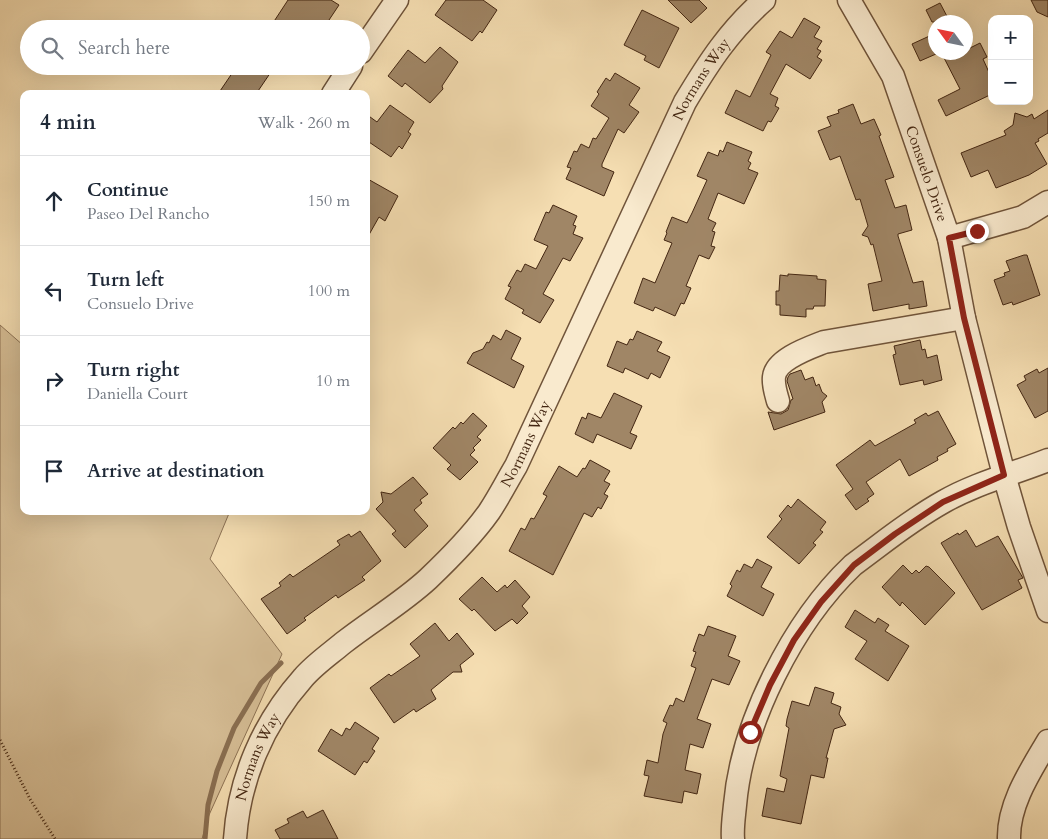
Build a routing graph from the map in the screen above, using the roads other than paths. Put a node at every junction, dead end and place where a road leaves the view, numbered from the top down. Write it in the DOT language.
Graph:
graph roads {
  1 [pos="397,0"];
  2 [pos="764,0"];
  3 [pos="848,0"];
  4 [pos="370,39"];
  5 [pos="345,75"];
  6 [pos="336,90"];
  7 [pos="1048,202"];
  8 [pos="949,238"];
  9 [pos="964,318"];
  10 [pos="778,401"];
  11 [pos="1048,460"];
  12 [pos="1004,475"];
  13 [pos="1048,611"];
  14 [pos="1048,741"];
  15 [pos="235,839"];
  16 [pos="732,839"];
  17 [pos="1009,839"];
  1 -- 4 [label="street"];
  2 -- 15 [label="street, Normans Way"];
  3 -- 8 [label="street, Consuelo Drive"];
  5 -- 6 [label="street"];
  7 -- 8 [label="street"];
  8 -- 9 [label="street, Consuelo Drive"];
  9 -- 10 [label="street"];
  9 -- 12 [label="street, Consuelo Drive"];
  11 -- 12 [label="street"];
  12 -- 13 [label="street, Consuelo Drive"];
  12 -- 16 [label="street"];
  14 -- 17 [label="street"];
}
